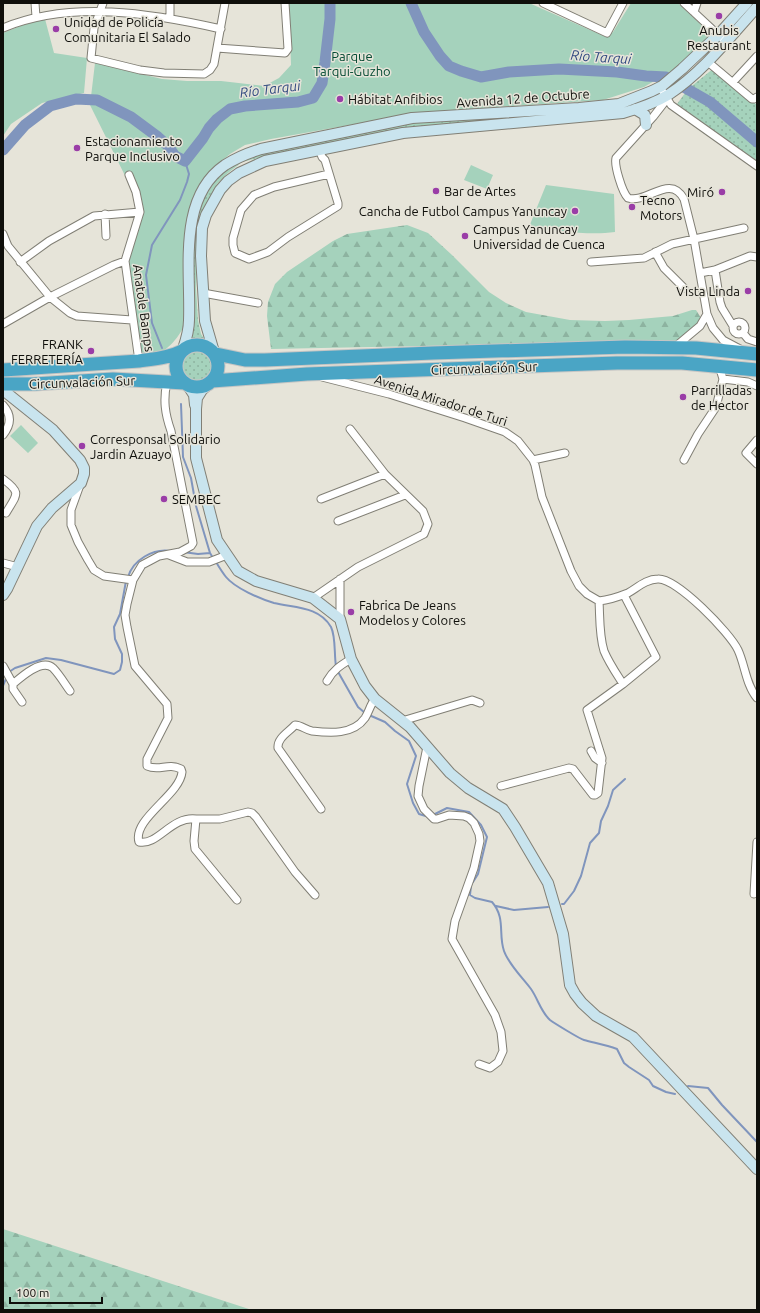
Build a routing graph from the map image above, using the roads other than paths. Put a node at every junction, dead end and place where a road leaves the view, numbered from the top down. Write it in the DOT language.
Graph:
graph roads {
  1 [pos="35,3"];
  2 [pos="103,3"];
  3 [pos="170,3"];
  4 [pos="225,3"];
  5 [pos="285,3"];
  6 [pos="543,3"];
  7 [pos="623,3"];
  8 [pos="684,3"];
  9 [pos="697,3"];
  10 [pos="747,3"];
  11 [pos="757,7"];
  12 [pos="99,12"];
  13 [pos="694,12"];
  14 [pos="36,17"];
  15 [pos="170,18"];
  16 [pos="3,26"];
  17 [pos="221,29"];
  18 [pos="722,38"];
  19 [pos="217,48"];
  20 [pos="757,56"];
  21 [pos="708,62"];
  22 [pos="733,82"];
  23 [pos="661,86"];
  24 [pos="667,97"];
  25 [pos="757,97"];
  26 [pos="635,109"];
  27 [pos="646,125"];
  28 [pos="322,149"];
  29 [pos="757,166"];
  30 [pos="329,174"];
  31 [pos="129,175"];
  32 [pos="140,212"];
  33 [pos="105,214"];
  34 [pos="744,228"];
  35 [pos="3,234"];
  36 [pos="106,236"];
  37 [pos="694,239"];
  38 [pos="655,252"];
  39 [pos="757,257"];
  40 [pos="125,261"];
  41 [pos="20,262"];
  42 [pos="591,262"];
  43 [pos="715,270"];
  44 [pos="700,273"];
  45 [pos="684,288"];
  46 [pos="203,293"];
  47 [pos="50,297"];
  48 [pos="258,303"];
  49 [pos="707,314"];
  50 [pos="132,320"];
  51 [pos="3,324"];
  52 [pos="674,348"];
  53 [pos="182,350"];
  54 [pos="754,350"];
  55 [pos="215,353"];
  56 [pos="139,361"];
  57 [pos="719,366"];
  58 [pos="3,370"];
  59 [pos="757,370"];
  60 [pos="308,374"];
  61 [pos="723,379"];
  62 [pos="168,382"];
  63 [pos="211,382"];
  64 [pos="3,384"];
  65 [pos="34,384"];
  66 [pos="186,384"];
  67 [pos="757,386"];
  68 [pos="3,390"];
  69 [pos="3,405"];
  70 [pos="22,406"];
  71 [pos="196,409"];
  72 [pos="350,429"];
  73 [pos="3,435"];
  74 [pos="757,440"];
  75 [pos="566,453"];
  76 [pos="533,460"];
  77 [pos="684,460"];
  78 [pos="757,464"];
  79 [pos="385,474"];
  80 [pos="3,479"];
  81 [pos="81,483"];
  82 [pos="405,495"];
  83 [pos="321,499"];
  84 [pos="6,513"];
  85 [pos="338,520"];
  86 [pos="170,555"];
  87 [pos="224,556"];
  88 [pos="3,563"];
  89 [pos="18,567"];
  90 [pos="340,578"];
  91 [pos="132,580"];
  92 [pos="3,595"];
  93 [pos="624,595"];
  94 [pos="313,598"];
  95 [pos="598,601"];
  96 [pos="340,619"];
  97 [pos="351,659"];
  98 [pos="6,670"];
  99 [pos="327,681"];
  100 [pos="13,684"];
  101 [pos="623,684"];
  102 [pos="70,691"];
  103 [pos="757,698"];
  104 [pos="375,699"];
  105 [pos="22,702"];
  106 [pos="480,703"];
  107 [pos="402,721"];
  108 [pos="427,747"];
  109 [pos="591,751"];
  110 [pos="602,763"];
  111 [pos="500,786"];
  112 [pos="321,810"];
  113 [pos="196,819"];
  114 [pos="757,842"];
  115 [pos="754,894"];
  116 [pos="315,895"];
  117 [pos="237,900"];
  118 [pos="479,1064"];
  119 [pos="757,1169"];
  1 -- 14 [label="street"];
  2 -- 12 [label="street"];
  3 -- 15 [label="street"];
  4 -- 17 [label="street"];
  5 -- 19 [label="street"];
  6 -- 7 [label="street"];
  8 -- 13 [label="street"];
  9 -- 13 [label="street"];
  10 -- 18 [label="main road, Avenida 12 de Octubre"];
  11 -- 18 [label="main road, Avenida 12 de Octubre"];
  12 -- 14 [label="street"];
  12 -- 15 [label="street"];
  12 -- 19 [label="street"];
  13 -- 18 [label="street"];
  14 -- 16 [label="street"];
  15 -- 17 [label="street"];
  17 -- 19 [label="street"];
  18 -- 21 [label="main road, Avenida 12 de Octubre"];
  18 -- 23 [label="main road, Avenida 12 de Octubre"];
  20 -- 22 [label="street"];
  21 -- 22 [label="street"];
  21 -- 24 [label="main road, Avenida 12 de Octubre"];
  22 -- 25 [label="street"];
  23 -- 24 [label="street"];
  23 -- 53 [label="main road, Avenida 12 de Octubre"];
  24 -- 26 [label="main road, Avenida 12 de Octubre"];
  24 -- 27 [label="street"];
  24 -- 29 [label="street"];
  26 -- 27 [label="main road"];
  26 -- 28 [label="main road, Avenida 12 de Octubre"];
  27 -- 37 [label="street"];
  28 -- 30 [label="street"];
  28 -- 46 [label="main road, Avenida 12 de Octubre"];
  30 -- 30 [label="street"];
  31 -- 32 [label="street"];
  32 -- 33 [label="street"];
  32 -- 40 [label="street, Anatole Bamps"];
  33 -- 36 [label="street"];
  33 -- 41 [label="street"];
  34 -- 37 [label="street"];
  35 -- 41 [label="street"];
  37 -- 38 [label="street"];
  37 -- 44 [label="street"];
  38 -- 42 [label="street"];
  38 -- 45 [label="street"];
  39 -- 43 [label="street"];
  40 -- 47 [label="street"];
  40 -- 50 [label="street, Anatole Bamps"];
  41 -- 47 [label="street"];
  43 -- 44 [label="street"];
  43 -- 54 [label="street"];
  44 -- 49 [label="street"];
  46 -- 48 [label="street"];
  46 -- 55 [label="main road, Avenida 12 de Octubre"];
  47 -- 50 [label="street"];
  47 -- 51 [label="street"];
  49 -- 52 [label="street"];
  49 -- 54 [label="street"];
  50 -- 56 [label="street, Anatole Bamps"];
  52 -- 54 [label="highway, Circunvalación Sur"];
  52 -- 55 [label="highway, Circunvalación Sur"];
  53 -- 55 [label="highway, Circunvalación Sur"];
  53 -- 56 [label="highway, Circunvalación Sur"];
  53 -- 66 [label="highway"];
  55 -- 63 [label="highway"];
  56 -- 58 [label="highway, Circunvalación Sur"];
  57 -- 59 [label="highway, Circunvalación Sur"];
  57 -- 60 [label="highway, Circunvalación Sur"];
  57 -- 61 [label="street"];
  60 -- 63 [label="highway, Circunvalación Sur"];
  60 -- 76 [label="street, Avenida Mirador de Turi"];
  61 -- 67 [label="street"];
  61 -- 77 [label="street"];
  62 -- 65 [label="highway, Circunvalación Sur"];
  62 -- 66 [label="highway, Circunvalación Sur"];
  62 -- 86 [label="street"];
  63 -- 66 [label="highway, Circunvalación Sur"];
  63 -- 71 [label="main road"];
  64 -- 65 [label="highway, Circunvalación Sur"];
  65 -- 70 [label="main road"];
  66 -- 71 [label="main road"];
  68 -- 70 [label="main road"];
  69 -- 73 [label="street"];
  70 -- 81 [label="main road"];
  71 -- 87 [label="main road"];
  72 -- 79 [label="street"];
  74 -- 78 [label="street"];
  75 -- 76 [label="street"];
  76 -- 95 [label="street, Avenida Mirador de Turi"];
  79 -- 82 [label="street"];
  79 -- 83 [label="street"];
  80 -- 84 [label="street"];
  81 -- 89 [label="main road"];
  81 -- 91 [label="street"];
  82 -- 85 [label="street"];
  82 -- 90 [label="street"];
  86 -- 87 [label="street"];
  86 -- 91 [label="street"];
  87 -- 94 [label="main road"];
  88 -- 89 [label="street"];
  89 -- 92 [label="main road"];
  90 -- 94 [label="street"];
  90 -- 96 [label="street"];
  91 -- 113 [label="street"];
  93 -- 95 [label="street"];
  93 -- 101 [label="street"];
  93 -- 103 [label="street"];
  94 -- 96 [label="main road"];
  95 -- 101 [label="street"];
  96 -- 97 [label="main road"];
  97 -- 99 [label="street"];
  97 -- 104 [label="main road"];
  98 -- 100 [label="street"];
  100 -- 102 [label="street"];
  100 -- 105 [label="street"];
  101 -- 110 [label="street"];
  104 -- 107 [label="main road"];
  104 -- 112 [label="street"];
  106 -- 107 [label="street"];
  107 -- 108 [label="main road"];
  108 -- 118 [label="street"];
  108 -- 119 [label="main road"];
  109 -- 110 [label="street"];
  110 -- 111 [label="street"];
  113 -- 116 [label="street"];
  113 -- 117 [label="street"];
  114 -- 115 [label="street"];
}
